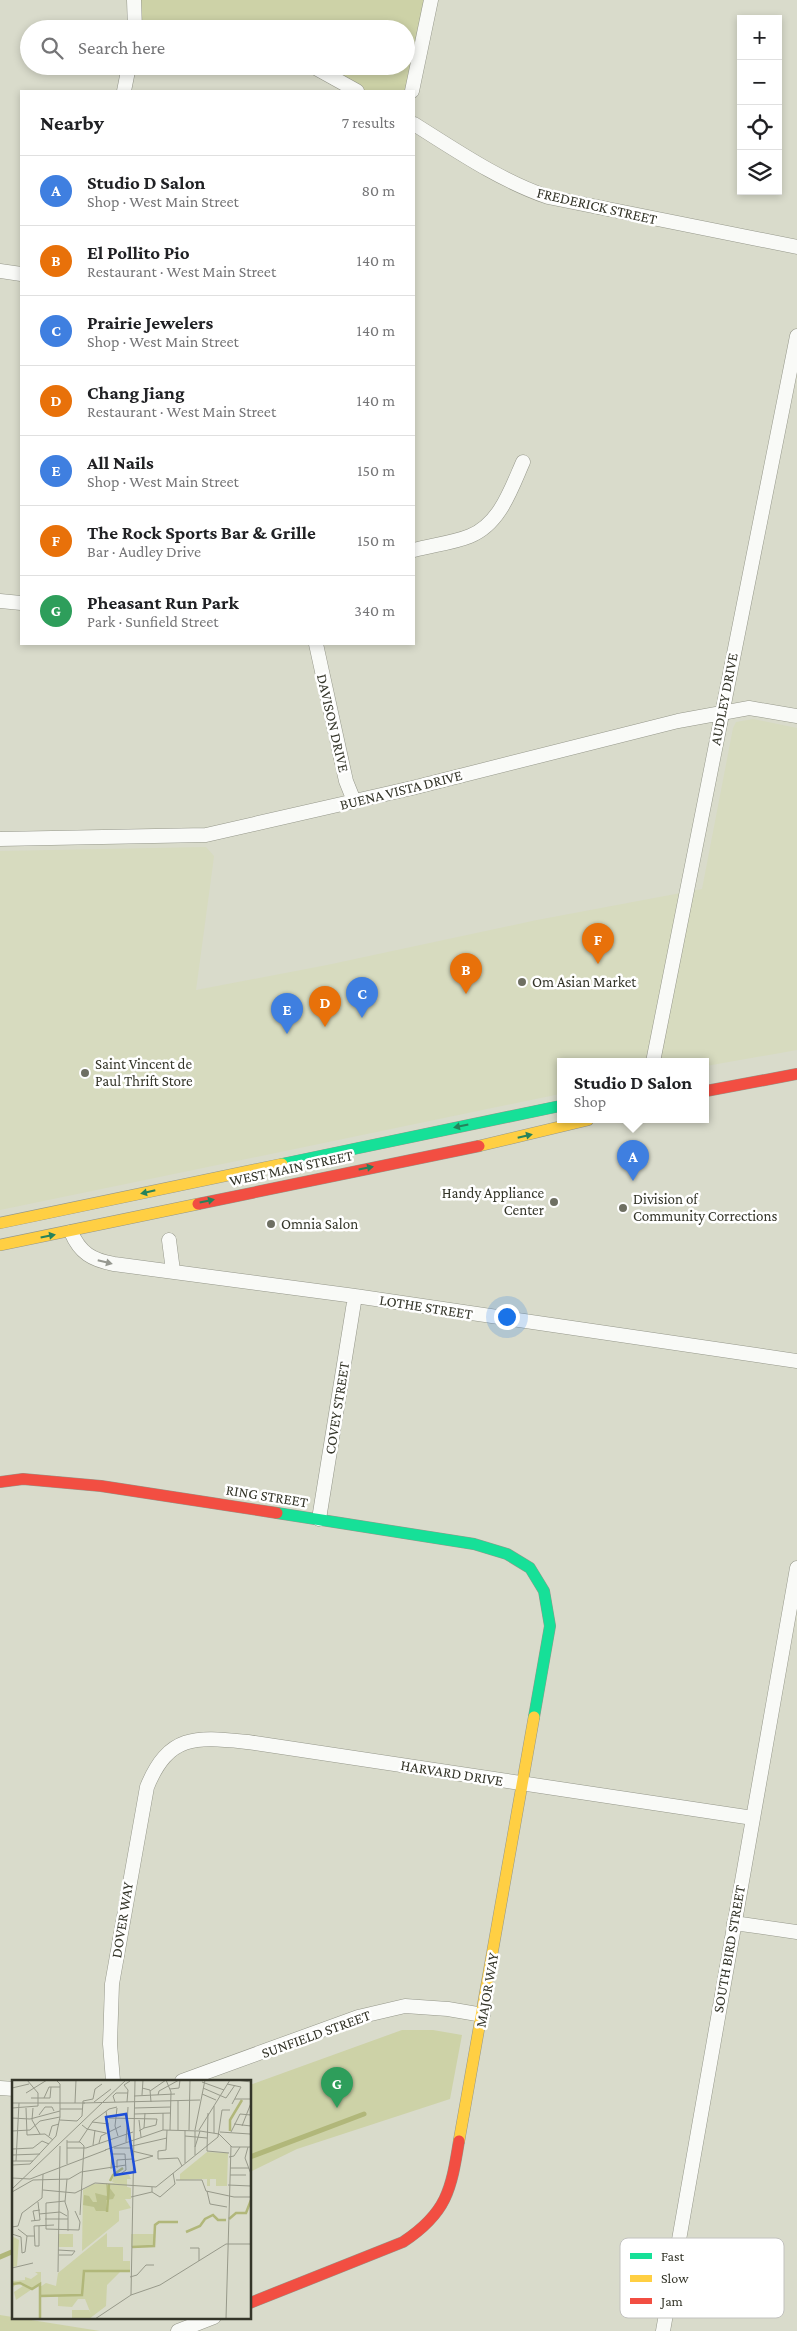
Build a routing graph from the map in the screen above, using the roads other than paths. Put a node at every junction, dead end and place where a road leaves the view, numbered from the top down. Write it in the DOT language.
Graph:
graph roads {
  1 [pos="134,0"];
  2 [pos="431,0"];
  3 [pos="135,20"];
  4 [pos="127,75"];
  5 [pos="328,75"];
  6 [pos="124,90"];
  7 [pos="355,90"];
  8 [pos="412,90"];
  9 [pos="415,125"];
  10 [pos="797,247"];
  11 [pos="0,271"];
  12 [pos="20,274"];
  13 [pos="797,336"];
  14 [pos="523,462"];
  15 [pos="415,550"];
  16 [pos="0,601"];
  17 [pos="20,603"];
  18 [pos="316,645"];
  19 [pos="720,714"];
  20 [pos="797,716"];
  21 [pos="354,801"];
  22 [pos="0,839"];
  23 [pos="654,1058"];
  24 [pos="797,1074"];
  25 [pos="709,1090"];
  26 [pos="557,1107"];
  27 [pos="576,1123"];
  28 [pos="0,1223"];
  29 [pos="71,1232"];
  30 [pos="169,1240"];
  31 [pos="0,1245"];
  32 [pos="173,1271"];
  33 [pos="355,1296"];
  34 [pos="797,1361"];
  35 [pos="0,1482"];
  36 [pos="319,1519"];
  37 [pos="525,1563"];
  38 [pos="797,1568"];
  39 [pos="159,1764"];
  40 [pos="523,1784"];
  41 [pos="753,1818"];
  42 [pos="734,1923"];
  43 [pos="797,1932"];
  44 [pos="483,2015"];
  45 [pos="112,2080"];
  46 [pos="185,2080"];
  47 [pos="679,2238"];
  48 [pos="251,2303"];
  49 [pos="211,2318"];
  50 [pos="665,2318"];
  51 [pos="178,2331"];
  52 [pos="663,2331"];
  1 -- 3 [label="street"];
  2 -- 8 [label="street"];
  4 -- 6 [label="street"];
  5 -- 7 [label="street"];
  9 -- 10 [label="street, FREDERICK STREET"];
  11 -- 12 [label="street"];
  13 -- 19 [label="street, AUDLEY DRIVE"];
  14 -- 15 [label="street"];
  16 -- 17 [label="street"];
  18 -- 21 [label="street, DAVISON DRIVE"];
  19 -- 20 [label="street, BUENA VISTA DRIVE"];
  19 -- 21 [label="street, BUENA VISTA DRIVE"];
  19 -- 23 [label="street, AUDLEY DRIVE"];
  21 -- 22 [label="street, BUENA VISTA DRIVE"];
  24 -- 25 [label="street"];
  26 -- 28 [label="street, WEST MAIN STREET, one-way"];
  29 -- 27 [label="street, WEST MAIN STREET, one-way"];
  31 -- 29 [label="street, WEST MAIN STREET, one-way"];
  29 -- 32 [label="street, LOTHE STREET, one-way"];
  30 -- 32 [label="street"];
  32 -- 33 [label="street, LOTHE STREET"];
  33 -- 34 [label="street, LOTHE STREET"];
  33 -- 36 [label="street, COVEY STREET"];
  35 -- 36 [label="street, RING STREET"];
  36 -- 37 [label="street, RING STREET"];
  37 -- 40 [label="street, MAJOR WAY"];
  38 -- 41 [label="street, SOUTH BIRD STREET"];
  39 -- 40 [label="street, HARVARD DRIVE"];
  39 -- 45 [label="street, DOVER WAY"];
  40 -- 41 [label="street, HARVARD DRIVE"];
  40 -- 44 [label="street, MAJOR WAY"];
  41 -- 42 [label="street, SOUTH BIRD STREET"];
  42 -- 43 [label="street"];
  42 -- 47 [label="street, SOUTH BIRD STREET"];
  44 -- 46 [label="street, SUNFIELD STREET"];
  44 -- 48 [label="street, MAJOR WAY"];
  49 -- 51 [label="street"];
  50 -- 52 [label="street, SOUTH BIRD STREET"];
}
